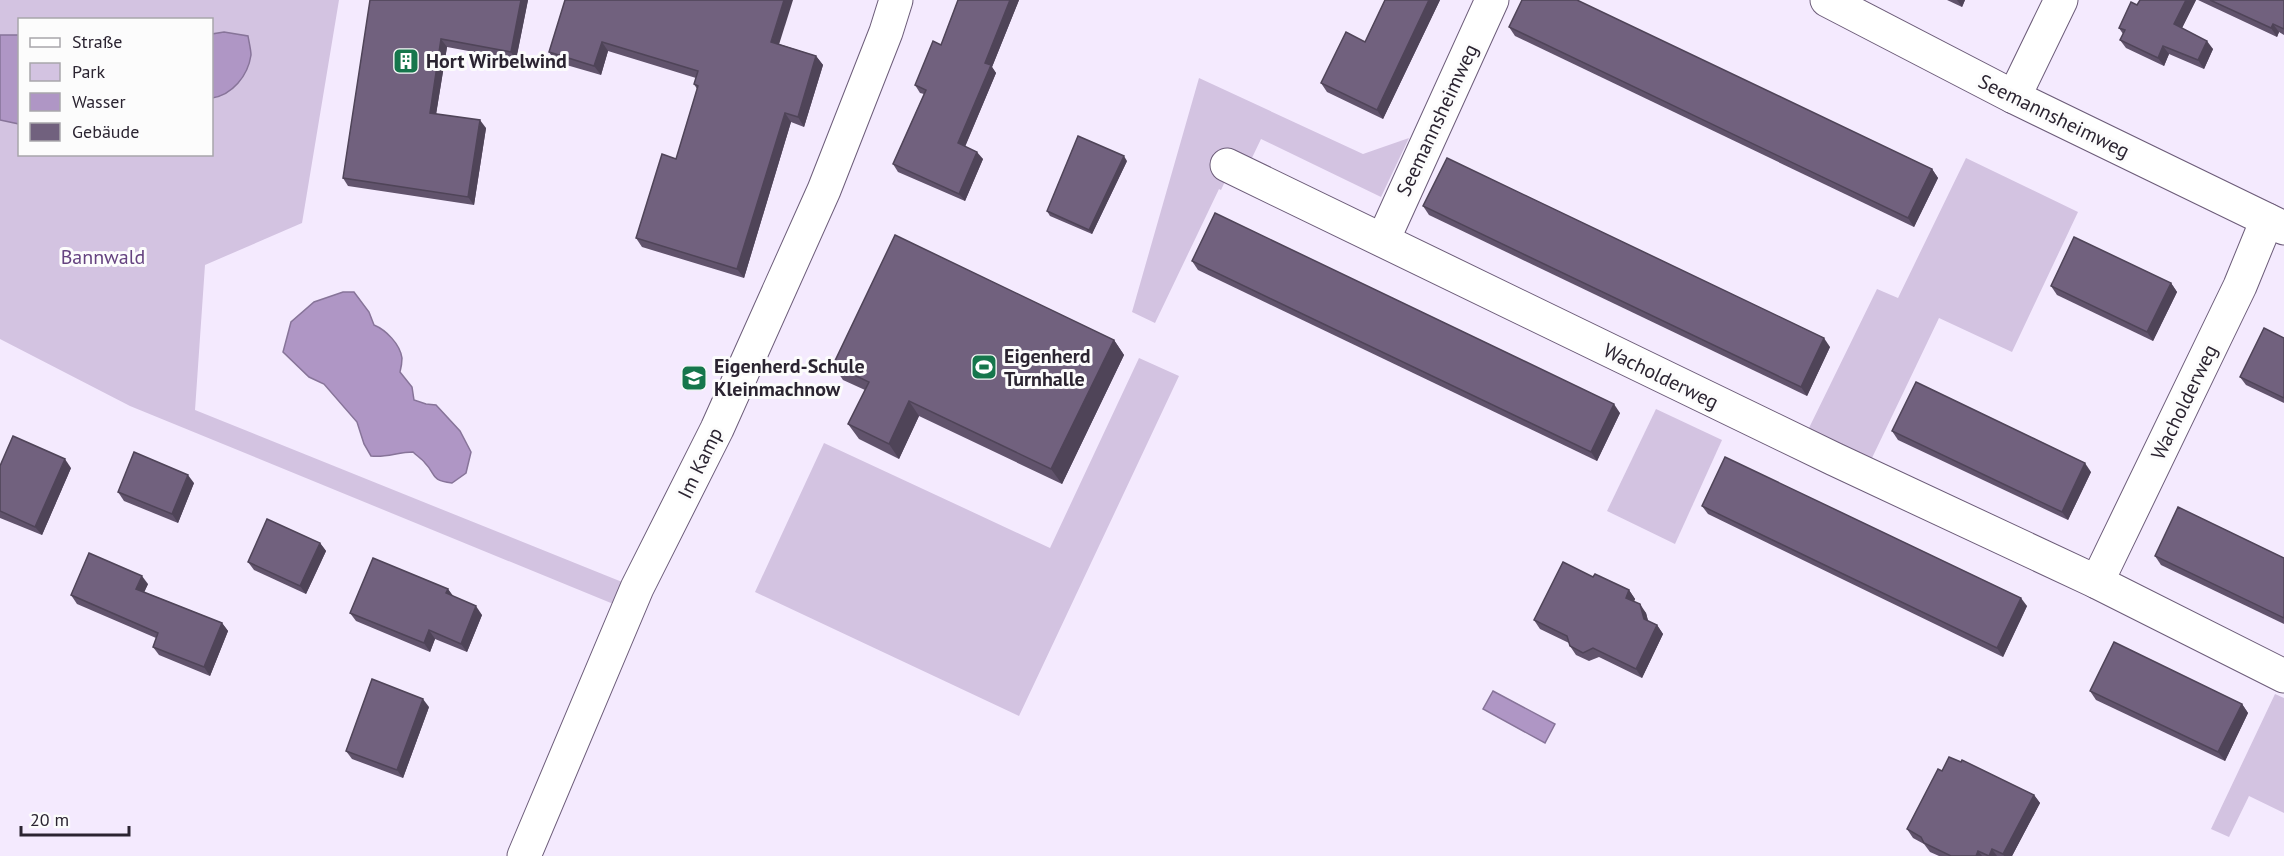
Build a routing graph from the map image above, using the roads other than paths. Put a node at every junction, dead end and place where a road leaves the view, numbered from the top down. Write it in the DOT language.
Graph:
graph roads {
  1 [pos="896,0"];
  2 [pos="1492,0"];
  3 [pos="1827,0"];
  4 [pos="2061,0"];
  5 [pos="2014,97"];
  6 [pos="1227,165"];
  7 [pos="2275,224"];
  8 [pos="1383,240"];
  9 [pos="2097,582"];
  10 [pos="2284,676"];
  11 [pos="524,856"];
  1 -- 11 [label="street, Im Kamp"];
  2 -- 8 [label="street, Seemannsheimweg"];
  3 -- 5 [label="street, Seemannsheimweg"];
  4 -- 5 [label="street"];
  5 -- 7 [label="street, Seemannsheimweg"];
  6 -- 8 [label="street, Wacholderweg"];
  7 -- 9 [label="street, Wacholderweg"];
  8 -- 9 [label="street, Wacholderweg"];
  9 -- 10 [label="street, Wacholderweg"];
}
